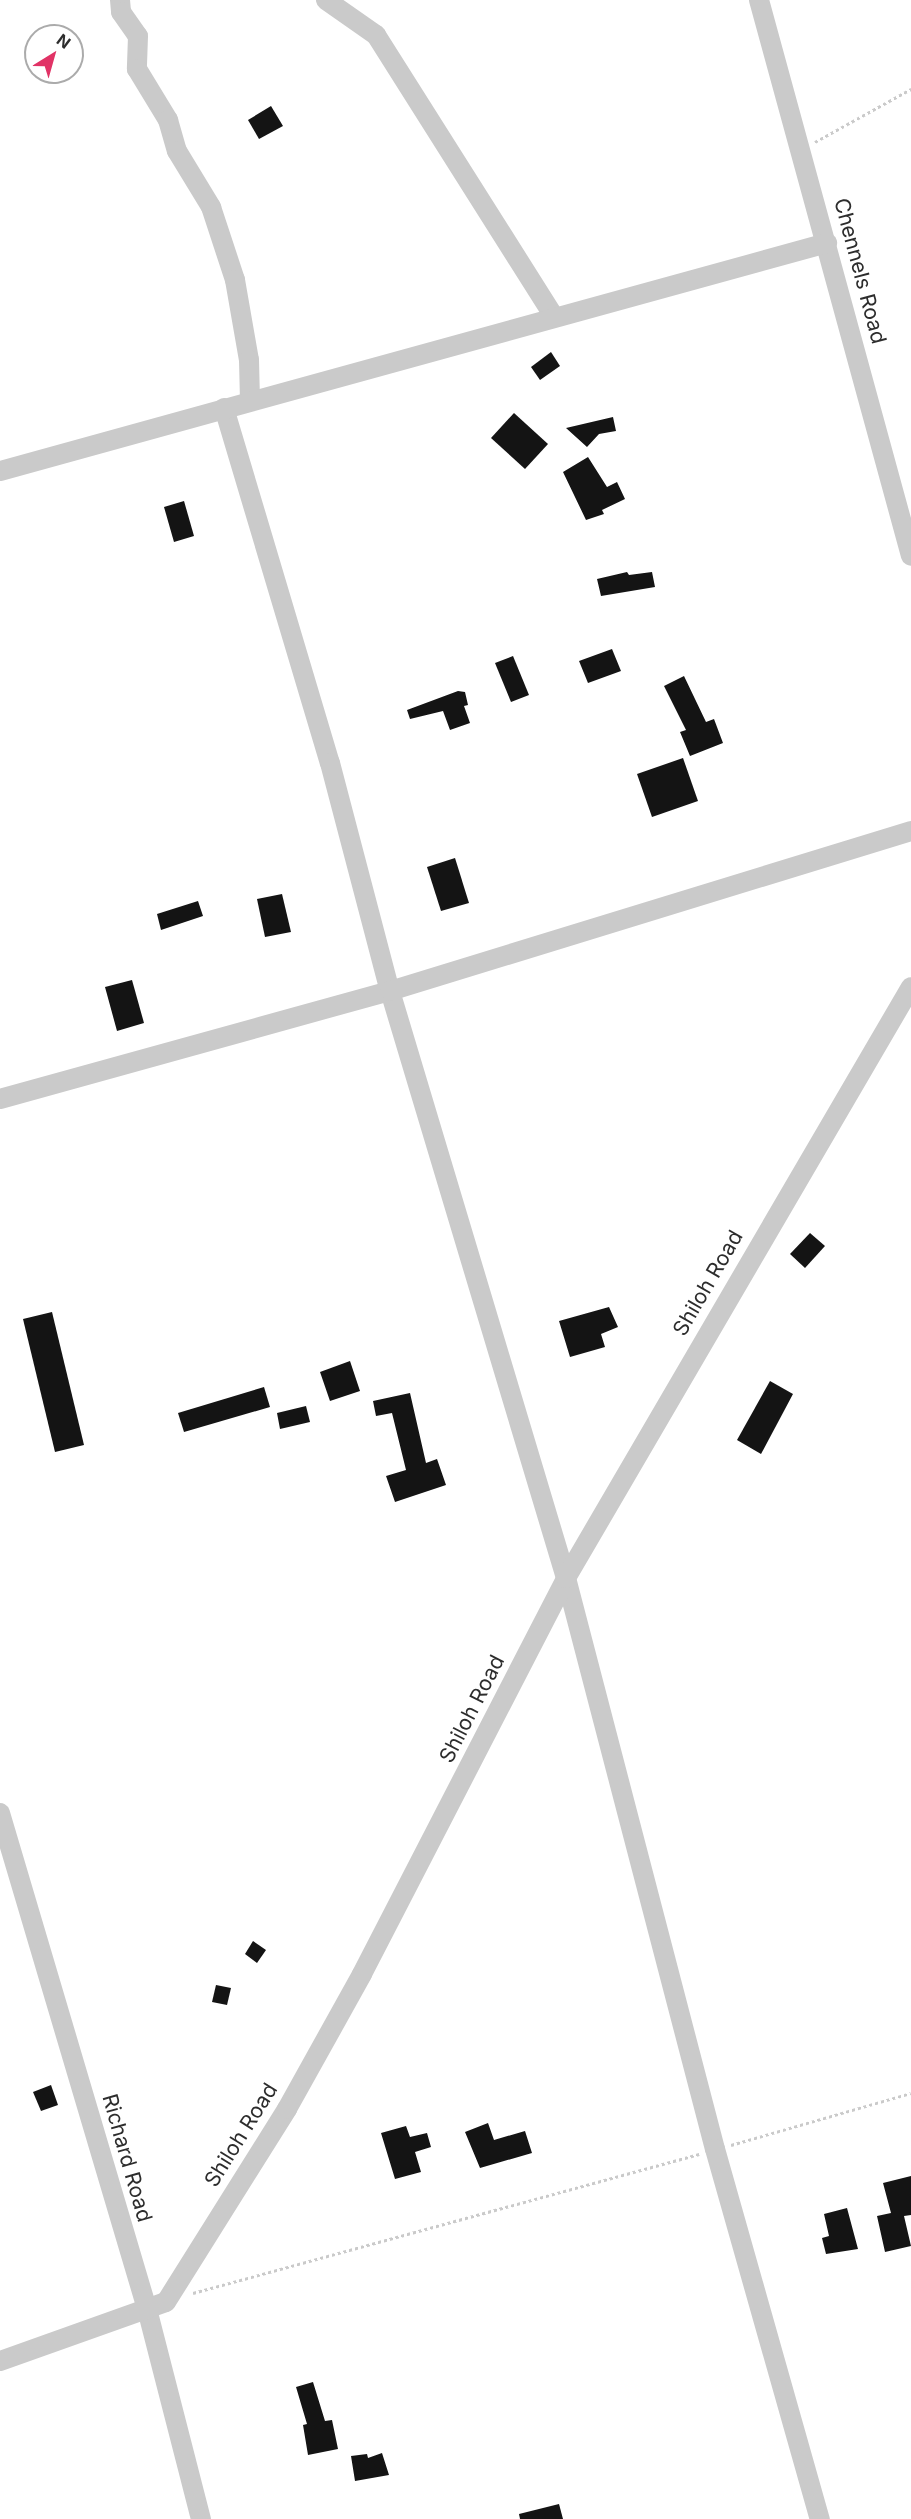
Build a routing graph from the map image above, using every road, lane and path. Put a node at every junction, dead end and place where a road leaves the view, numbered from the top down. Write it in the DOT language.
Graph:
graph roads {
  1 [pos="120,0"];
  2 [pos="326,0"];
  3 [pos="759,0"];
  4 [pos="911,89"];
  5 [pos="801,150"];
  6 [pos="827,243"];
  7 [pos="554,317"];
  8 [pos="250,400"];
  9 [pos="224,408"];
  10 [pos="0,471"];
  11 [pos="911,556"];
  12 [pos="911,831"];
  13 [pos="911,987"];
  14 [pos="390,991"];
  15 [pos="0,1099"];
  16 [pos="566,1578"];
  17 [pos="0,1812"];
  18 [pos="911,2093"];
  19 [pos="715,2149"];
  20 [pos="166,2302"];
  21 [pos="147,2309"];
  22 [pos="0,2361"];
  23 [pos="201,2519"];
  24 [pos="820,2519"];
  1 -- 8 [label="street"];
  2 -- 7 [label="street"];
  3 -- 5 [label="street, Chennels Road"];
  4 -- 5 [label="path"];
  5 -- 6 [label="street, Chennels Road"];
  6 -- 7 [label="street"];
  6 -- 11 [label="street, Chennels Road"];
  7 -- 8 [label="street"];
  8 -- 9 [label="street"];
  9 -- 10 [label="street"];
  9 -- 14 [label="street"];
  12 -- 14 [label="street"];
  13 -- 16 [label="street, Shiloh Road"];
  14 -- 15 [label="street"];
  14 -- 16 [label="street"];
  16 -- 19 [label="street"];
  16 -- 20 [label="street, Shiloh Road"];
  17 -- 21 [label="street, Richard Road"];
  18 -- 19 [label="path"];
  19 -- 20 [label="path"];
  19 -- 24 [label="street"];
  20 -- 21 [label="street"];
  21 -- 22 [label="street"];
  21 -- 23 [label="street, Richard Road"];
}
